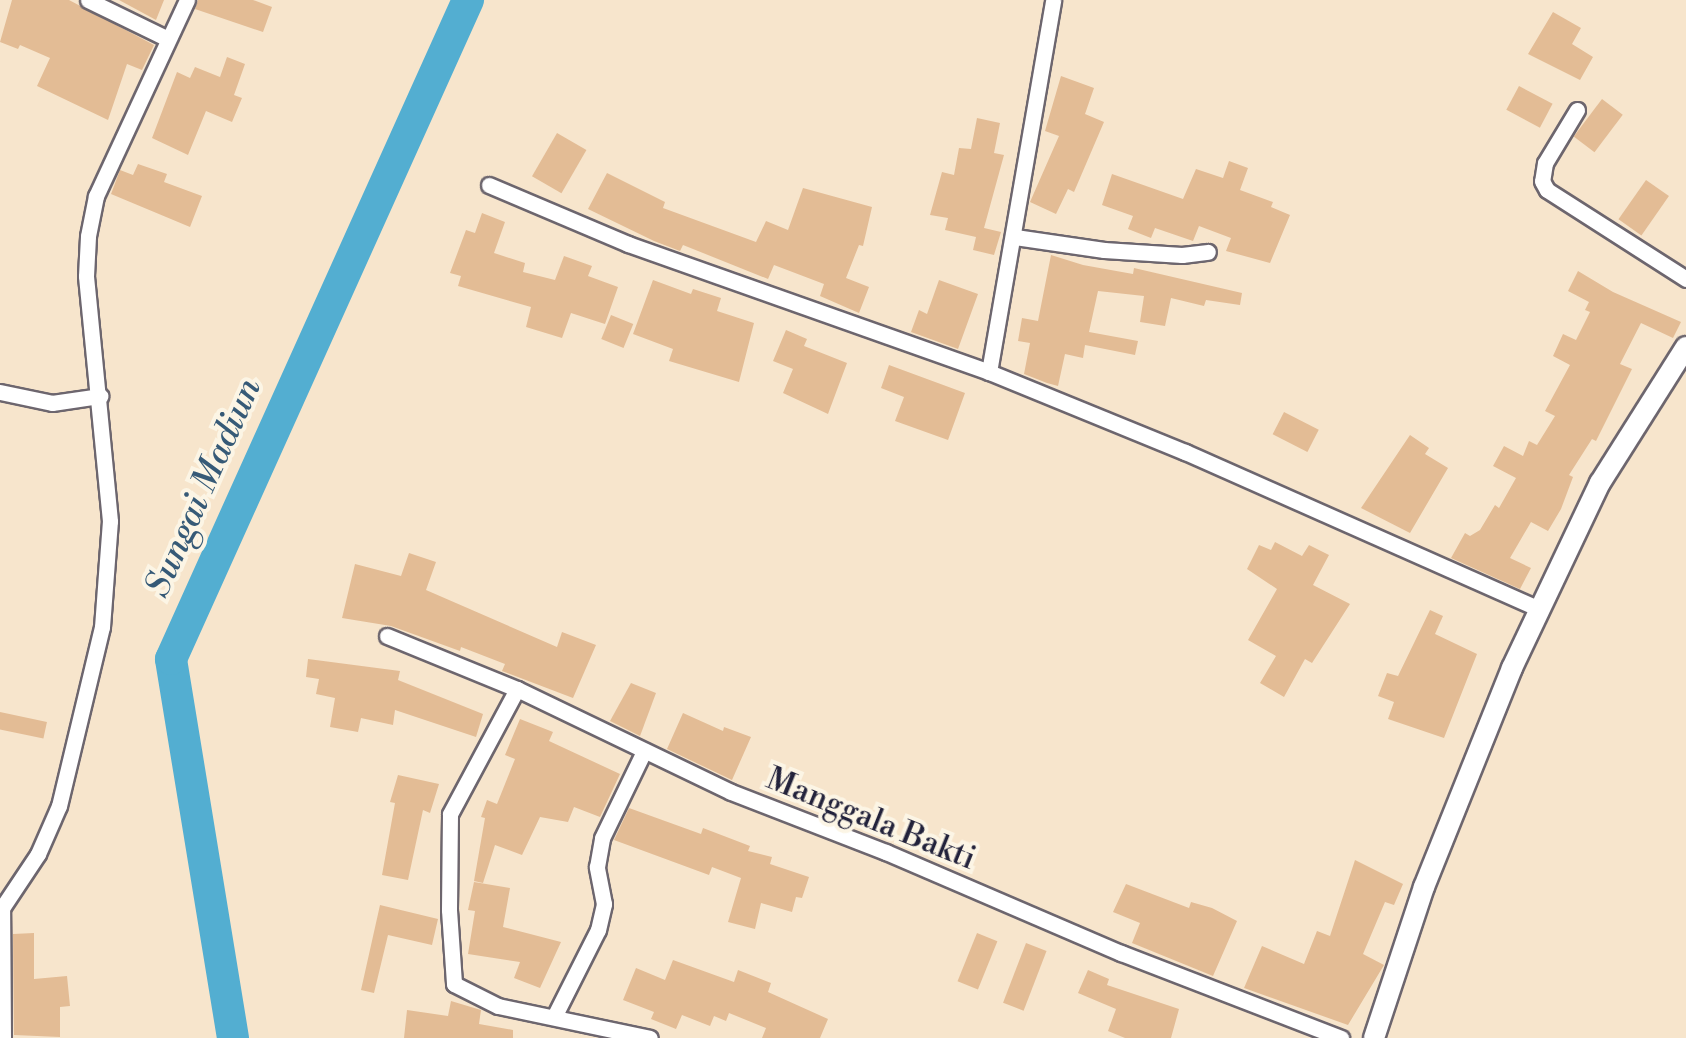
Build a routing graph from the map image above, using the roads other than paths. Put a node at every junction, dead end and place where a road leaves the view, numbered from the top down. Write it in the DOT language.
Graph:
graph roads {
  1 [pos="88,0"];
  2 [pos="187,0"];
  3 [pos="1054,0"];
  4 [pos="168,39"];
  5 [pos="1578,110"];
  6 [pos="489,186"];
  7 [pos="1015,237"];
  8 [pos="1208,252"];
  9 [pos="1686,279"];
  10 [pos="1686,347"];
  11 [pos="989,372"];
  12 [pos="0,392"];
  13 [pos="100,396"];
  14 [pos="1541,610"];
  15 [pos="387,636"];
  16 [pos="517,689"];
  17 [pos="644,751"];
  18 [pos="1,908"];
  19 [pos="555,1015"];
  20 [pos="3,1038"];
  21 [pos="650,1038"];
  22 [pos="1341,1038"];
  23 [pos="1374,1038"];
  1 -- 4 [label="street"];
  2 -- 4 [label="street"];
  3 -- 7 [label="street"];
  4 -- 13 [label="street"];
  5 -- 9 [label="street"];
  6 -- 11 [label="street"];
  7 -- 8 [label="street"];
  7 -- 11 [label="street"];
  10 -- 14 [label="street"];
  11 -- 14 [label="street"];
  12 -- 13 [label="street"];
  13 -- 18 [label="street"];
  14 -- 23 [label="street"];
  15 -- 16 [label="street, Manggala Bakti"];
  16 -- 17 [label="street, Manggala Bakti"];
  16 -- 19 [label="street"];
  17 -- 19 [label="street"];
  17 -- 22 [label="street, Manggala Bakti"];
  18 -- 20 [label="street"];
  19 -- 21 [label="street"];
}
